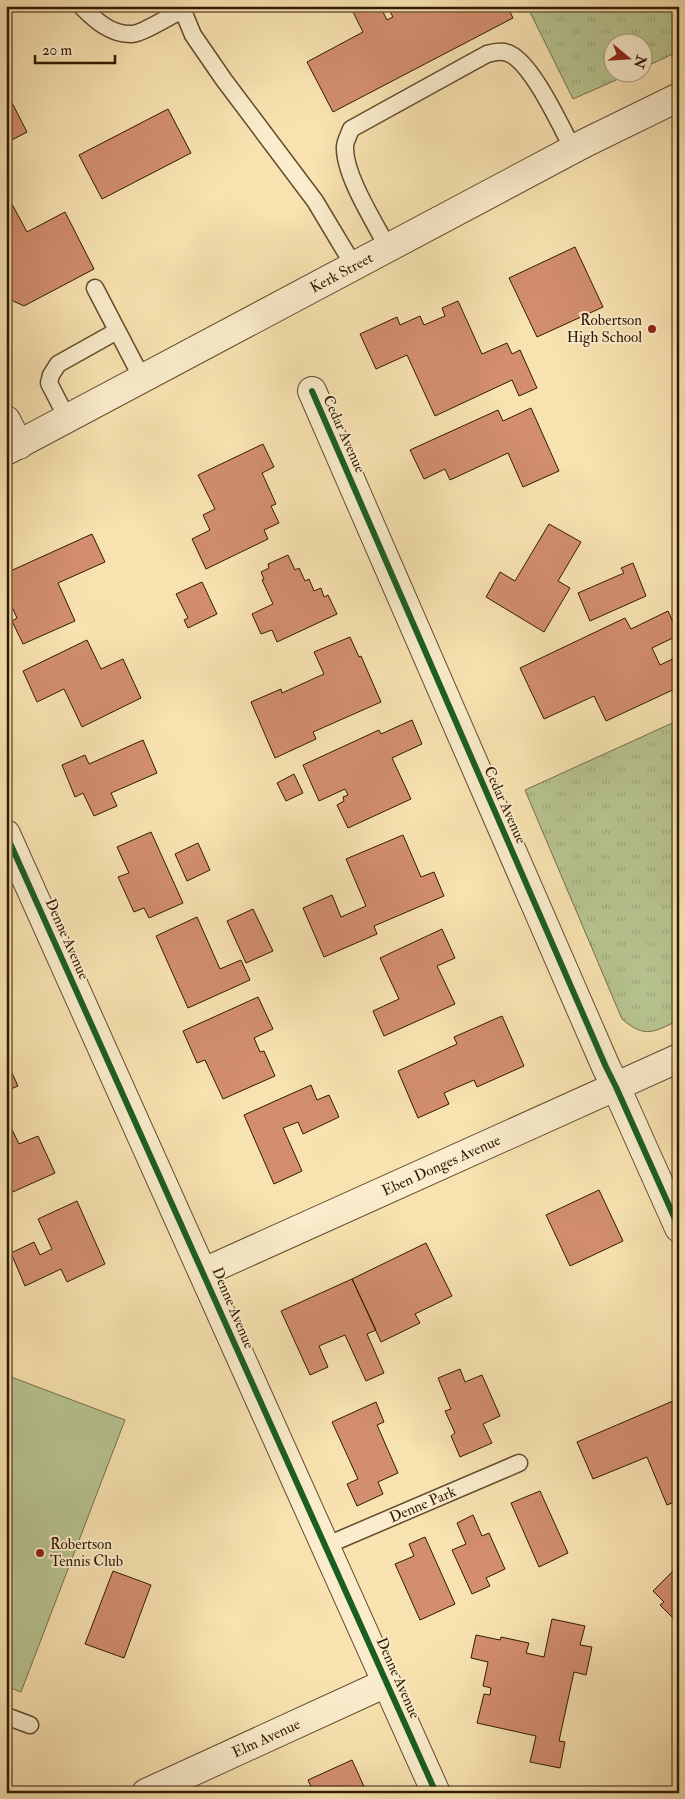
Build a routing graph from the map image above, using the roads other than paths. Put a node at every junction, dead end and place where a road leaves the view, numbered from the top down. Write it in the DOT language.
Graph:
graph roads {
  1 [pos="81,6"];
  2 [pos="181,8"];
  3 [pos="679,97"];
  4 [pos="573,149"];
  5 [pos="388,248"];
  6 [pos="354,266"];
  7 [pos="95,288"];
  8 [pos="117,331"];
  9 [pos="143,380"];
  10 [pos="312,391"];
  11 [pos="6,420"];
  12 [pos="68,420"];
  13 [pos="12,448"];
  14 [pos="6,834"];
  15 [pos="679,1058"];
  16 [pos="616,1087"];
  17 [pos="679,1228"];
  18 [pos="204,1272"];
  19 [pos="519,1462"];
  20 [pos="325,1546"];
  21 [pos="386,1683"];
  22 [pos="6,1716"];
  23 [pos="30,1725"];
  24 [pos="146,1793"];
  25 [pos="436,1793"];
  1 -- 2 [label="lane"];
  2 -- 6 [label="lane"];
  3 -- 4 [label="street, Kerk Street"];
  4 -- 5 [label="street, Kerk Street"];
  4 -- 5 [label="lane"];
  5 -- 6 [label="street, Kerk Street"];
  6 -- 9 [label="street, Kerk Street"];
  7 -- 8 [label="lane"];
  8 -- 9 [label="lane"];
  8 -- 12 [label="lane"];
  9 -- 12 [label="street, Kerk Street"];
  10 -- 16 [label="street, Cedar Avenue"];
  11 -- 13 [label="street"];
  12 -- 13 [label="street, Kerk Street"];
  14 -- 18 [label="street, Denne Avenue"];
  15 -- 16 [label="street, Eben Donges Avenue"];
  16 -- 17 [label="street, Cedar Avenue"];
  16 -- 18 [label="street, Eben Donges Avenue"];
  18 -- 20 [label="street, Denne Avenue"];
  19 -- 20 [label="lane, Denne Park"];
  20 -- 21 [label="street, Denne Avenue"];
  21 -- 24 [label="street, Elm Avenue"];
  21 -- 25 [label="street, Denne Avenue"];
  22 -- 23 [label="lane"];
}
